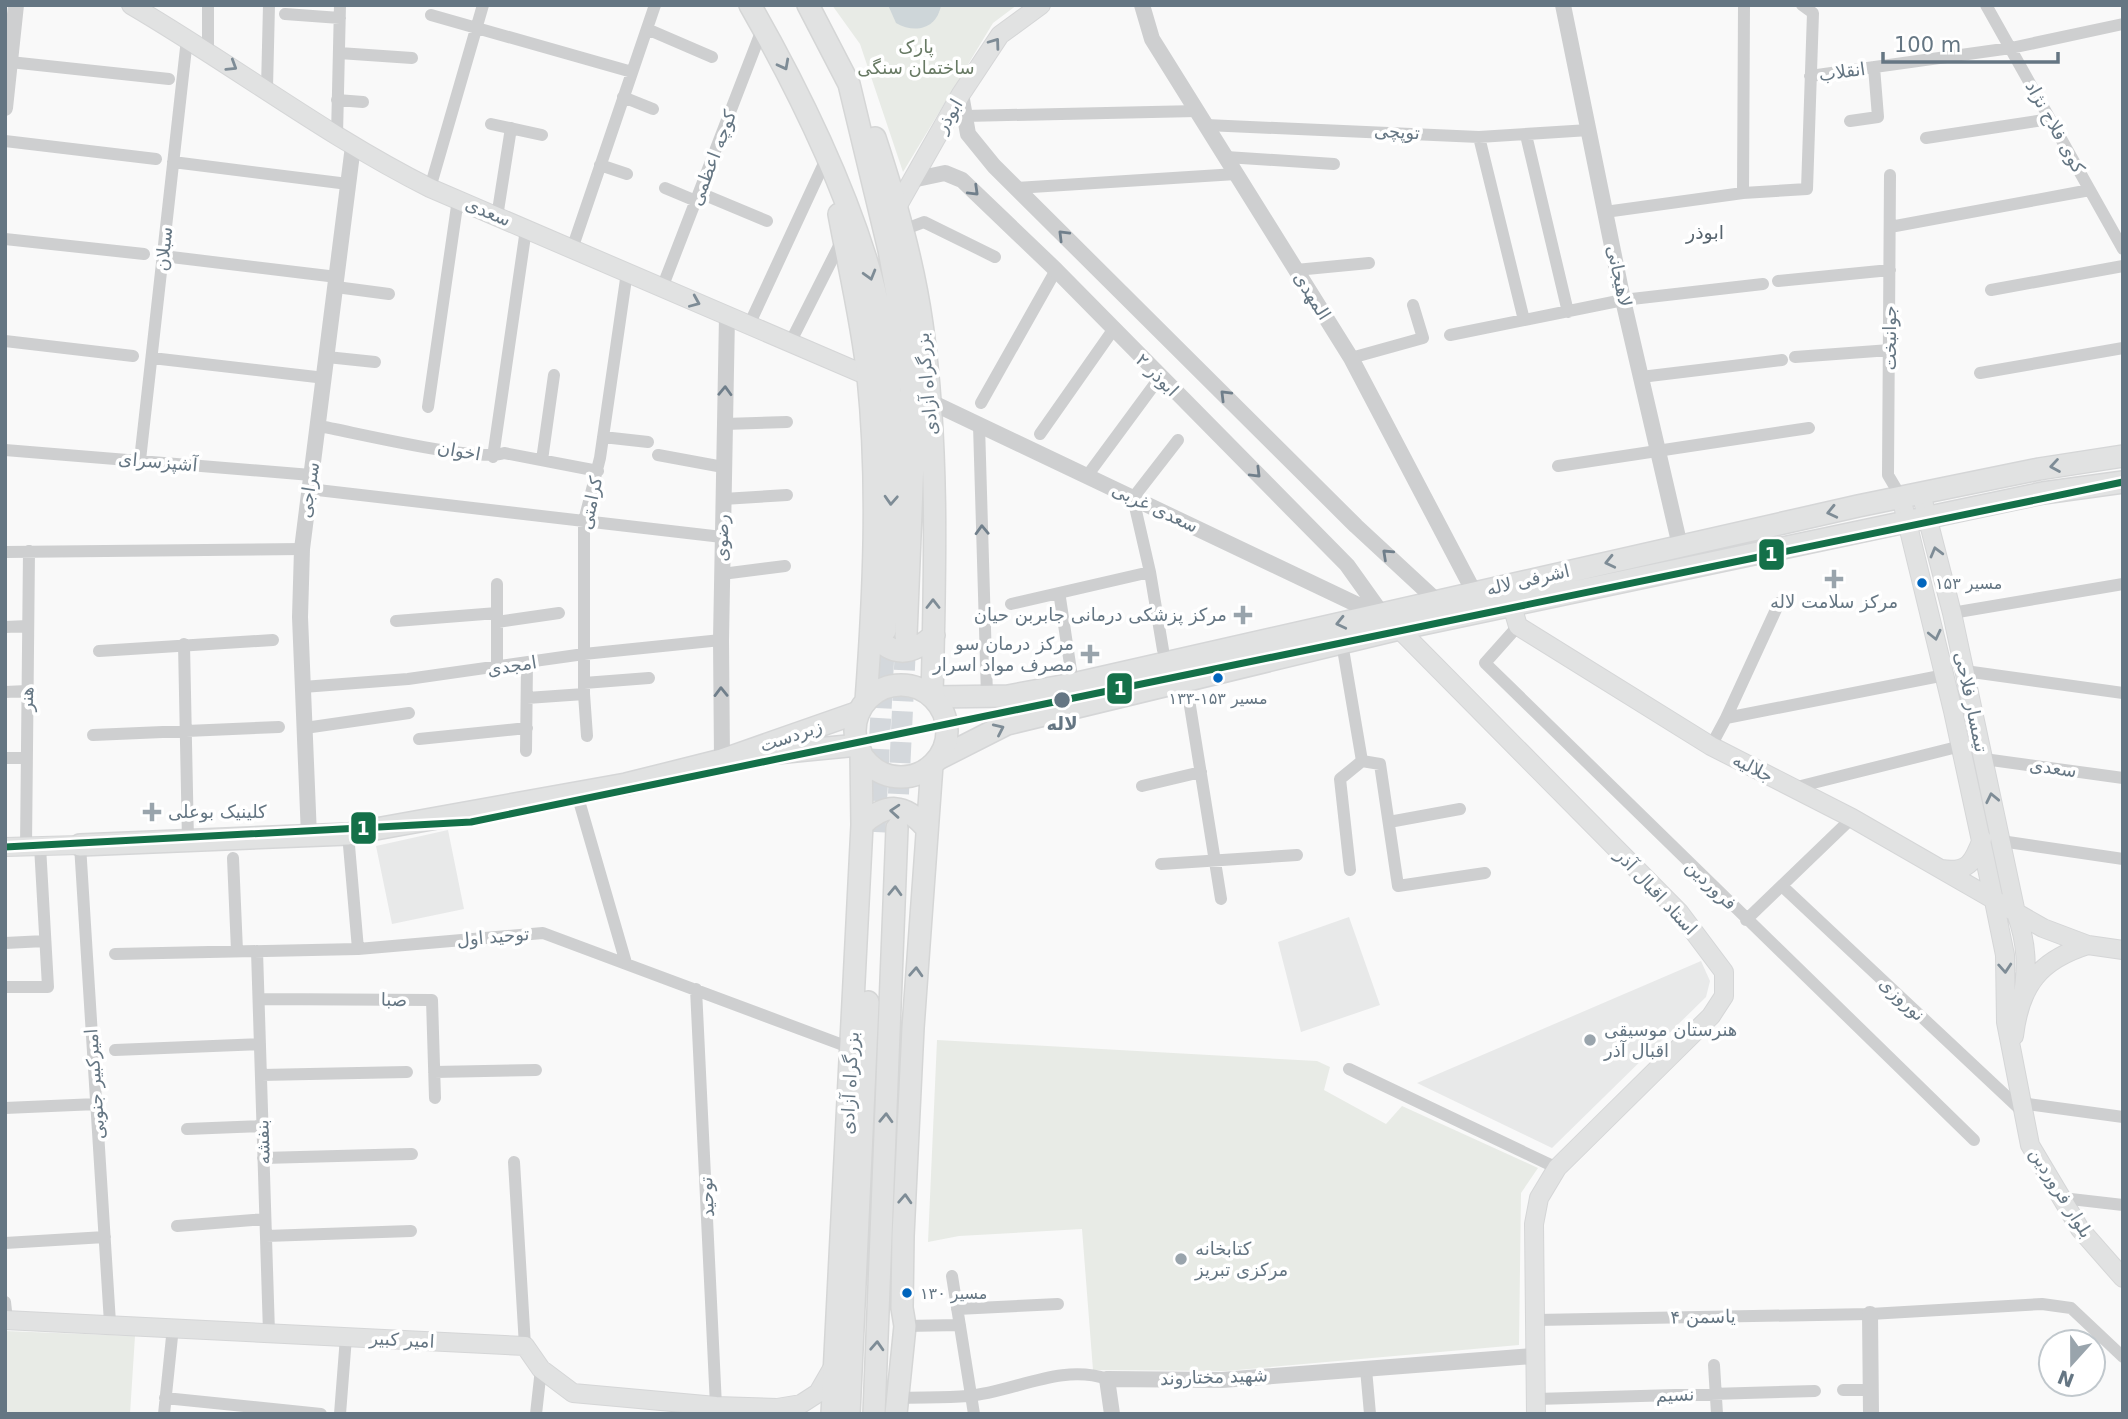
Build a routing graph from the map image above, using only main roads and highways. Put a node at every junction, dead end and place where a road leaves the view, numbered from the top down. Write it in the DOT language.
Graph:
graph roads {
  1 [pos="750,5"];
  2 [pos="808,5"];
  3 [pos="1041,5"];
  4 [pos="134,6"];
  5 [pos="849,84"];
  6 [pos="828,163"];
  7 [pos="897,207"];
  8 [pos="868,376"];
  9 [pos="2123,456"];
  10 [pos="2123,482"];
  11 [pos="1911,495"];
  12 [pos="1918,520"];
  13 [pos="1515,616"];
  14 [pos="1399,629"];
  15 [pos="878,631"];
  16 [pos="934,635"];
  17 [pos="906,636"];
  18 [pos="1965,671"];
  19 [pos="1945,675"];
  20 [pos="933,697"];
  21 [pos="863,706"];
  22 [pos="859,749"];
  23 [pos="722,760"];
  24 [pos="935,762"];
  25 [pos="897,828"];
  26 [pos="868,829"];
  27 [pos="927,829"];
  28 [pos="1982,839"];
  29 [pos="80,845"];
  30 [pos="5,847"];
  31 [pos="1940,869"];
  32 [pos="1994,901"];
  33 [pos="2016,913"];
  34 [pos="2088,944"];
  35 [pos="2123,950"];
  36 [pos="2022,1000"];
  37 [pos="2012,1057"];
  38 [pos="903,1236"];
  39 [pos="842,1247"];
  40 [pos="857,1273"];
  41 [pos="880,1277"];
  42 [pos="2123,1278"];
  43 [pos="839,1308"];
  44 [pos="6,1314"];
  45 [pos="903,1317"];
  46 [pos="835,1362"];
  47 [pos="897,1406"];
  48 [pos="1536,1407"];
  49 [pos="783,1411"];
  50 [pos="832,1414"];
  51 [pos="849,1414"];
  52 [pos="874,1414"];
  1 -- 6 [label="main road, one-way"];
  2 -- 5 [label="main road, بزرگراه آزادی"];
  7 -- 3 [label="main road, ابوذر, one-way"];
  4 -- 8 [label="main road, سعدی, one-way"];
  5 -- 7 [label="main road, بزرگراه آزادی"];
  5 -- 17 [label="main road, بزرگراه آزادی"];
  6 -- 8 [label="main road"];
  6 -- 15 [label="main road, one-way"];
  16 -- 7 [label="main road, بزرگراه آزادی, one-way"];
  8 -- 15 [label="main road"];
  9 -- 11 [label="main road, اشرفی لاله, one-way"];
  10 -- 12 [label="main road, اشرفی لاله"];
  11 -- 12 [label="main road, تیمسار فلاحی"];
  11 -- 20 [label="main road, اشرفی لاله, one-way"];
  12 -- 13 [label="main road, اشرفی لاله"];
  18 -- 12 [label="main road, تیمسار فلاحی, one-way"];
  12 -- 19 [label="main road, تیمسار فلاحی, one-way"];
  13 -- 14 [label="main road, اشرفی لاله"];
  13 -- 31 [label="main road, جلالیه"];
  24 -- 14 [label="main road, اشرفی لاله, one-way"];
  14 -- 48 [label="main road, استاد اقبال آذر"];
  15 -- 16 [label="main road"];
  15 -- 21 [label="main road"];
  16 -- 20 [label="main road, بزرگراه آزادی"];
  18 -- 19 [label="main road"];
  33 -- 18 [label="main road, تیمسار فلاحی, one-way"];
  19 -- 28 [label="main road, تیمسار فلاحی"];
  20 -- 21 [label="main road"];
  20 -- 24 [label="main road"];
  21 -- 22 [label="main road"];
  21 -- 23 [label="main road, زبردست"];
  22 -- 23 [label="main road, زبردست"];
  22 -- 24 [label="main road"];
  22 -- 26 [label="main road, بزرگراه آزادی"];
  23 -- 29 [label="main road, زبردست"];
  24 -- 27 [label="main road"];
  41 -- 25 [label="main road, بزرگراه آزادی, one-way"];
  27 -- 26 [label="main road, one-way"];
  26 -- 39 [label="main road, بزرگراه آزادی"];
  26 -- 40 [label="main road, بزرگراه آزادی"];
  38 -- 27 [label="main road, one-way"];
  28 -- 31 [label="main road"];
  28 -- 32 [label="main road, تیمسار فلاحی"];
  29 -- 30 [label="main road, زبردست"];
  31 -- 32 [label="main road, جلالیه"];
  32 -- 33 [label="main road, جلالیه"];
  32 -- 37 [label="main road, تیمسار فلاحی, one-way"];
  33 -- 34 [label="main road"];
  33 -- 36 [label="main road, تیمسار فلاحی"];
  34 -- 35 [label="main road"];
  34 -- 36 [label="main road"];
  36 -- 37 [label="main road, تیمسار فلاحی"];
  37 -- 42 [label="main road, بلوار فروردین"];
  38 -- 41 [label="main road"];
  38 -- 45 [label="main road"];
  39 -- 40 [label="main road"];
  39 -- 43 [label="main road, بزرگراه آزادی"];
  40 -- 43 [label="main road"];
  40 -- 51 [label="main road, بزرگراه آزادی"];
  41 -- 45 [label="main road"];
  52 -- 41 [label="main road, بزرگراه آزادی, one-way"];
  43 -- 46 [label="main road, بزرگراه آزادی"];
  44 -- 49 [label="main road, امیر کبیر"];
  45 -- 47 [label="main road"];
  46 -- 49 [label="main road"];
  46 -- 50 [label="main road, بزرگراه آزادی"];
}
